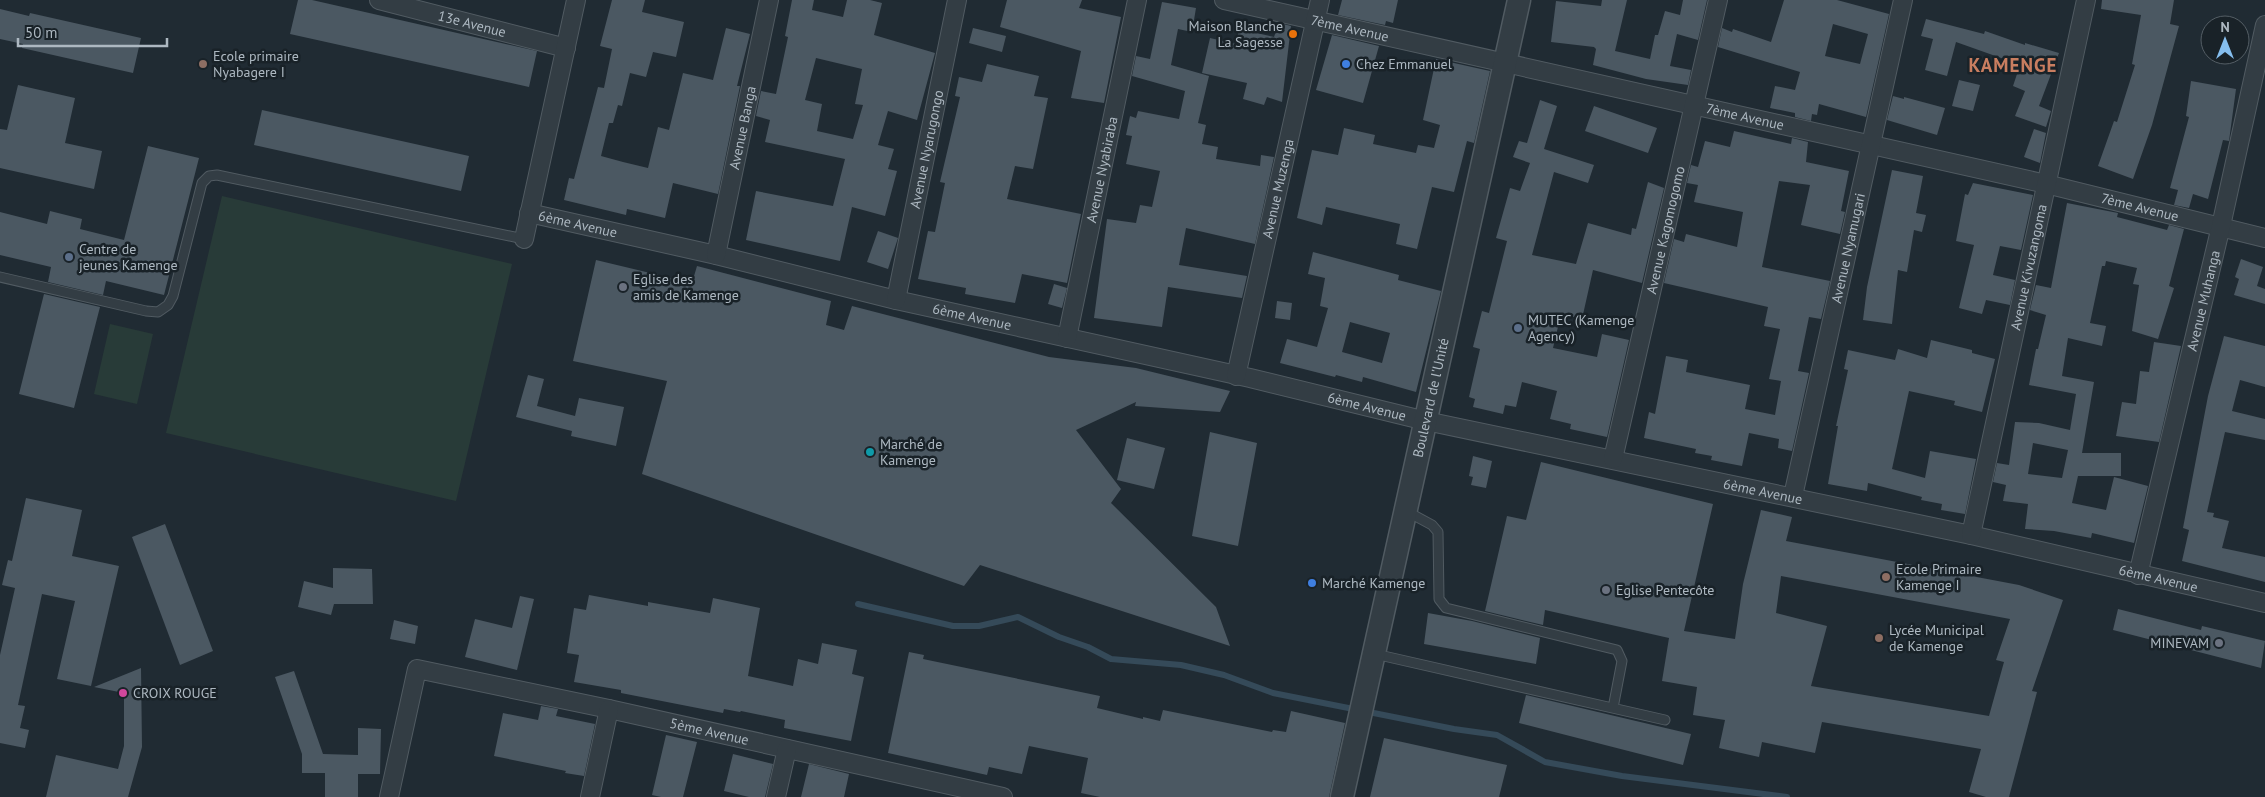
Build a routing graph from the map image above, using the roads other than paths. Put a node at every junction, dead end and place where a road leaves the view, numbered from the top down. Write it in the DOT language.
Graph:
graph roads {
  1 [pos="379,0"];
  2 [pos="576,0"];
  3 [pos="770,0"];
  4 [pos="957,0"];
  5 [pos="1137,0"];
  6 [pos="1224,0"];
  7 [pos="1320,0"];
  8 [pos="1519,0"];
  9 [pos="1718,0"];
  10 [pos="1903,0"];
  11 [pos="2086,0"];
  12 [pos="1316,21"];
  13 [pos="2265,25"];
  14 [pos="566,48"];
  15 [pos="1504,64"];
  16 [pos="1693,105"];
  17 [pos="1871,146"];
  18 [pos="2046,184"];
  19 [pos="529,213"];
  20 [pos="2221,226"];
  21 [pos="524,238"];
  22 [pos="2265,238"];
  23 [pos="716,255"];
  24 [pos="0,277"];
  25 [pos="896,300"];
  26 [pos="1067,338"];
  27 [pos="1236,376"];
  28 [pos="1426,421"];
  29 [pos="1613,459"];
  30 [pos="1793,496"];
  31 [pos="1406,511"];
  32 [pos="1971,535"];
  33 [pos="2138,575"];
  34 [pos="2265,603"];
  35 [pos="1375,654"];
  36 [pos="1614,708"];
  37 [pos="609,709"];
  38 [pos="1665,720"];
  39 [pos="787,749"];
  40 [pos="966,793"];
  41 [pos="389,797"];
  42 [pos="590,797"];
  43 [pos="776,797"];
  44 [pos="1002,797"];
  45 [pos="1342,797"];
  1 -- 14 [label="street, 13e Avenue"];
  2 -- 14 [label="street"];
  3 -- 23 [label="street, Avenue Banga"];
  4 -- 25 [label="street, Avenue Nyarugongo"];
  5 -- 26 [label="street, Avenue Nyabiraba"];
  6 -- 12 [label="street, 7ème Avenue"];
  7 -- 12 [label="street, Avenue Muzenga"];
  8 -- 15 [label="street, Boulevard de l'Unité"];
  9 -- 16 [label="street, Avenue Kagomogomo"];
  10 -- 17 [label="street, Avenue Nyamugari"];
  11 -- 18 [label="street, Avenue Kivuzangoma"];
  12 -- 15 [label="street, 7ème Avenue"];
  12 -- 27 [label="street, Avenue Muzenga"];
  13 -- 20 [label="street, Avenue Muhanga"];
  14 -- 19 [label="street"];
  15 -- 16 [label="street, 7ème Avenue"];
  15 -- 28 [label="street, Boulevard de l'Unité"];
  16 -- 17 [label="street, 7ème Avenue"];
  16 -- 29 [label="street, Avenue Kagomogomo"];
  17 -- 18 [label="street, 7ème Avenue"];
  17 -- 30 [label="street, Avenue Nyamugari"];
  18 -- 20 [label="street, 7ème Avenue"];
  18 -- 32 [label="street, Avenue Kivuzangoma"];
  19 -- 21 [label="street"];
  19 -- 23 [label="street, 6ème Avenue"];
  20 -- 22 [label="street, 7ème Avenue"];
  20 -- 33 [label="street, Avenue Muhanga"];
  21 -- 24 [label="lane"];
  23 -- 25 [label="street, 6ème Avenue"];
  25 -- 26 [label="street, 6ème Avenue"];
  26 -- 27 [label="street, 6ème Avenue"];
  27 -- 28 [label="street, 6ème Avenue"];
  28 -- 29 [label="street, 6ème Avenue"];
  28 -- 31 [label="street, Boulevard de l'Unité"];
  29 -- 30 [label="street, 6ème Avenue"];
  30 -- 32 [label="street, 6ème Avenue"];
  31 -- 35 [label="street, Boulevard de l'Unité"];
  31 -- 36 [label="lane"];
  32 -- 33 [label="street, 6ème Avenue"];
  33 -- 34 [label="street, 6ème Avenue"];
  35 -- 36 [label="lane"];
  35 -- 45 [label="street, Boulevard de l'Unité"];
  36 -- 38 [label="lane"];
  37 -- 39 [label="street, 5ème Avenue"];
  37 -- 41 [label="street, 5ème Avenue"];
  37 -- 42 [label="street"];
  39 -- 40 [label="street, 5ème Avenue"];
  39 -- 43 [label="street"];
  40 -- 44 [label="street, 5ème Avenue"];
}
